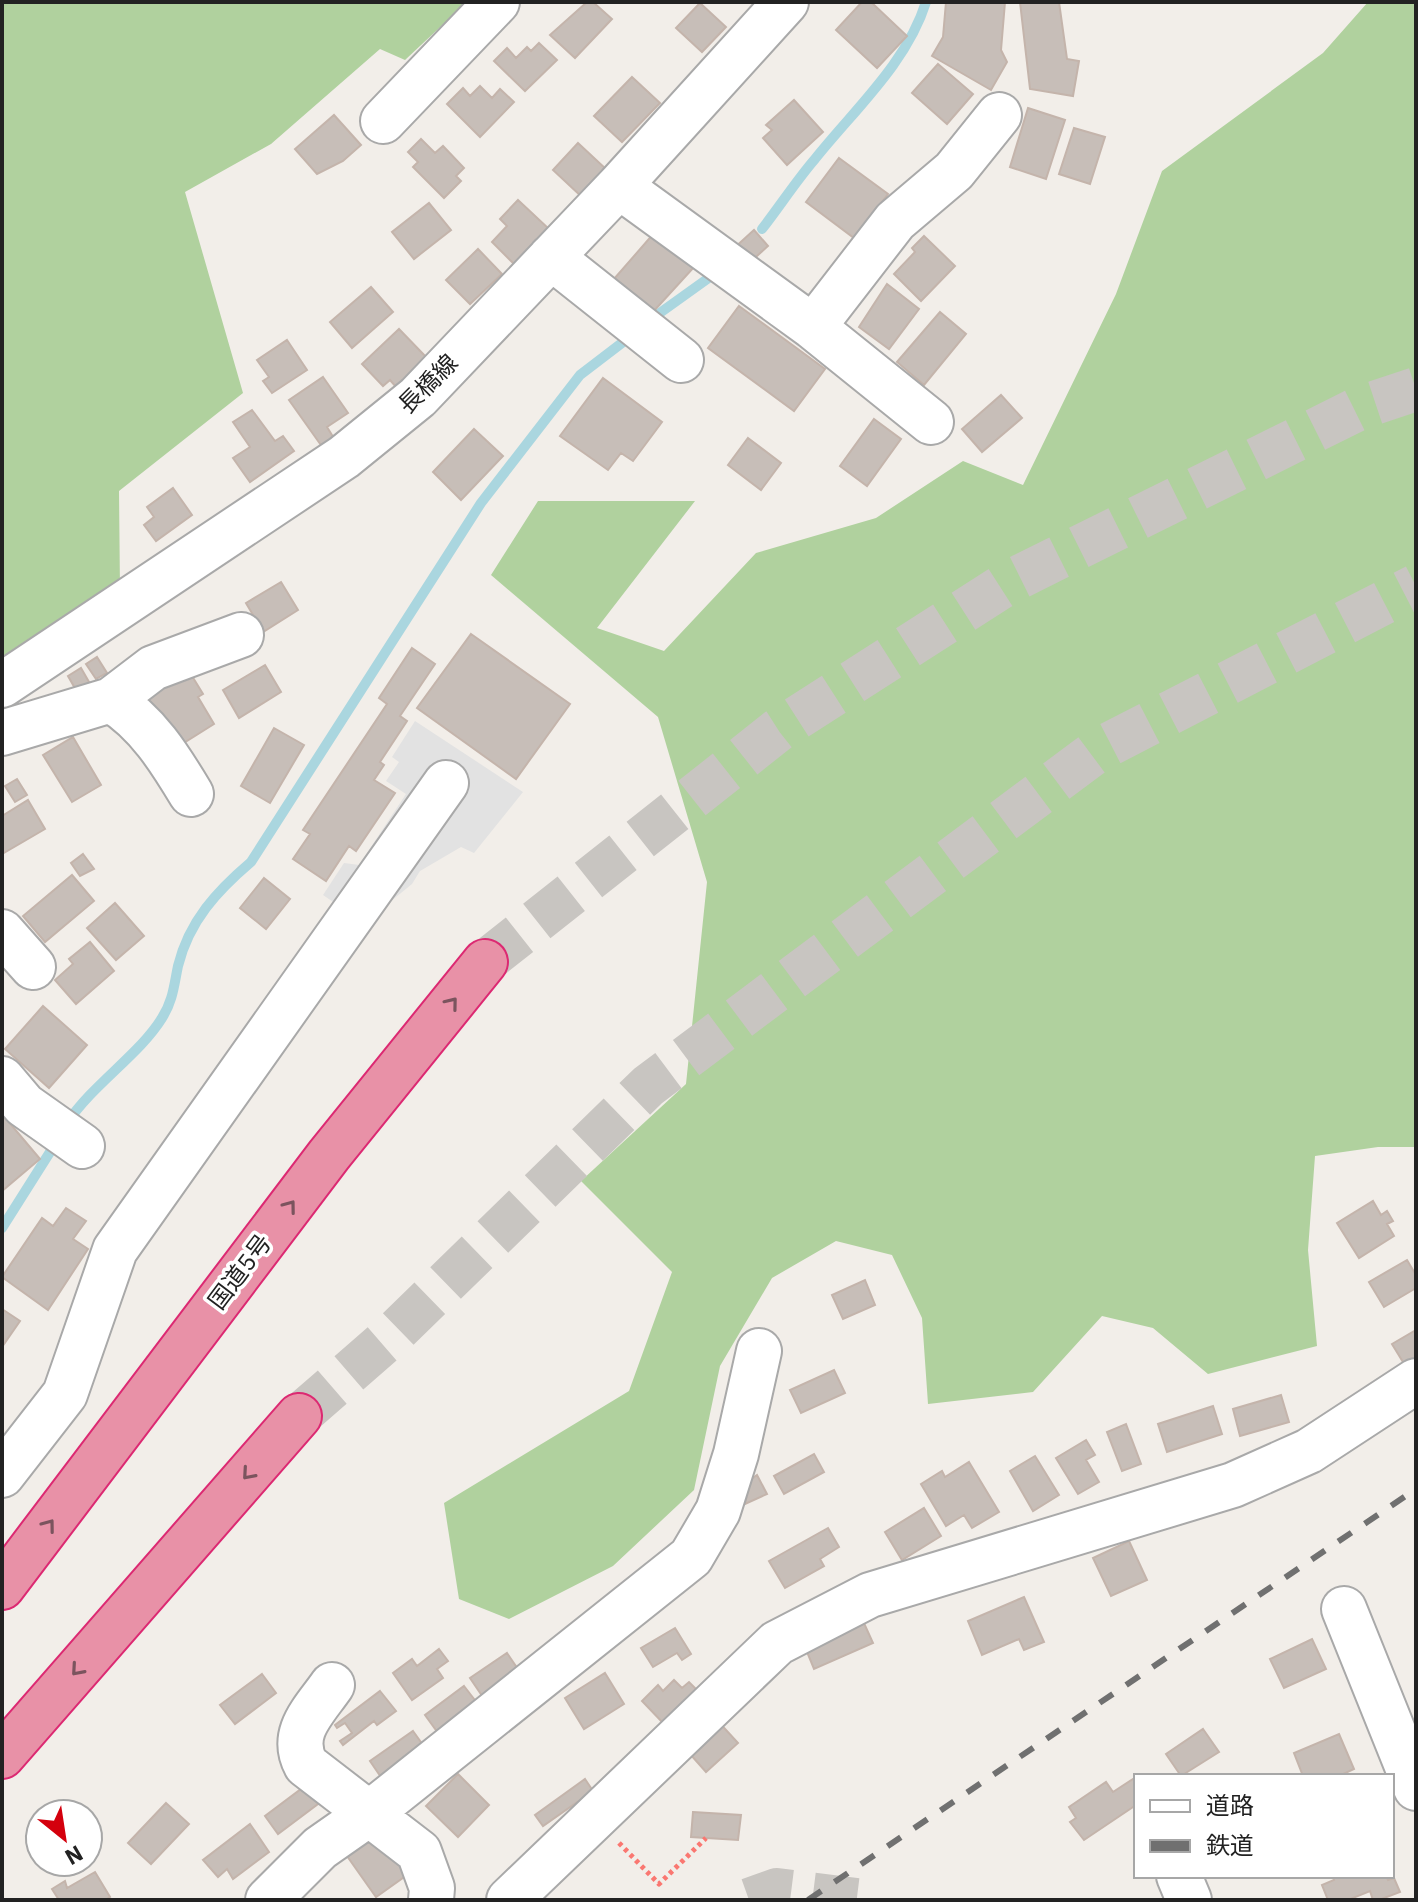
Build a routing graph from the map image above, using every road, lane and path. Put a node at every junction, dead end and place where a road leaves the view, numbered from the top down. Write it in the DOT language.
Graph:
graph roads {
  1 [pos="497,2"];
  2 [pos="786,2"];
  3 [pos="999,115"];
  4 [pos="383,121"];
  5 [pos="619,186"];
  6 [pos="551,257"];
  7 [pos="813,327"];
  8 [pos="655,339"];
  9 [pos="931,422"];
  10 [pos="241,635"];
  11 [pos="2,685"];
  12 [pos="111,700"];
  13 [pos="2,733"];
  14 [pos="446,783"];
  15 [pos="191,794"];
  16 [pos="2,932"];
  17 [pos="485,962"];
  18 [pos="33,967"];
  19 [pos="2,1079"];
  20 [pos="82,1146"];
  21 [pos="759,1351"];
  22 [pos="1416,1381"];
  23 [pos="299,1416"];
  24 [pos="2,1475"];
  25 [pos="2,1587"];
  26 [pos="1344,1609"];
  27 [pos="332,1685"];
  28 [pos="2,1756"];
  29 [pos="1416,1788"];
  30 [pos="370,1813"];
  31 [pos="596,1819"];
  32 [pos="706,1838"];
  33 [pos="1180,1878"];
  34 [pos="268,1900"];
  35 [pos="431,1900"];
  36 [pos="509,1900"];
  37 [pos="1189,1900"];
  1 -- 4 [label="street"];
  2 -- 5 [label="street, 長橋線"];
  3 -- 7 [label="street"];
  5 -- 6 [label="street, 長橋線"];
  5 -- 7 [label="street"];
  6 -- 8 [label="street"];
  6 -- 11 [label="street, 長橋線"];
  7 -- 9 [label="street"];
  10 -- 12 [label="street"];
  12 -- 13 [label="street"];
  12 -- 15 [label="street"];
  14 -- 24 [label="street"];
  16 -- 18 [label="street"];
  25 -- 17 [label="highway, 国道5号, one-way"];
  19 -- 20 [label="street"];
  21 -- 30 [label="street"];
  22 -- 31 [label="street"];
  23 -- 28 [label="highway, one-way"];
  26 -- 29 [label="street"];
  27 -- 30 [label="street"];
  30 -- 34 [label="street"];
  30 -- 35 [label="street"];
  31 -- 32 [label="path"];
  31 -- 36 [label="street"];
  33 -- 37 [label="street"];
}
